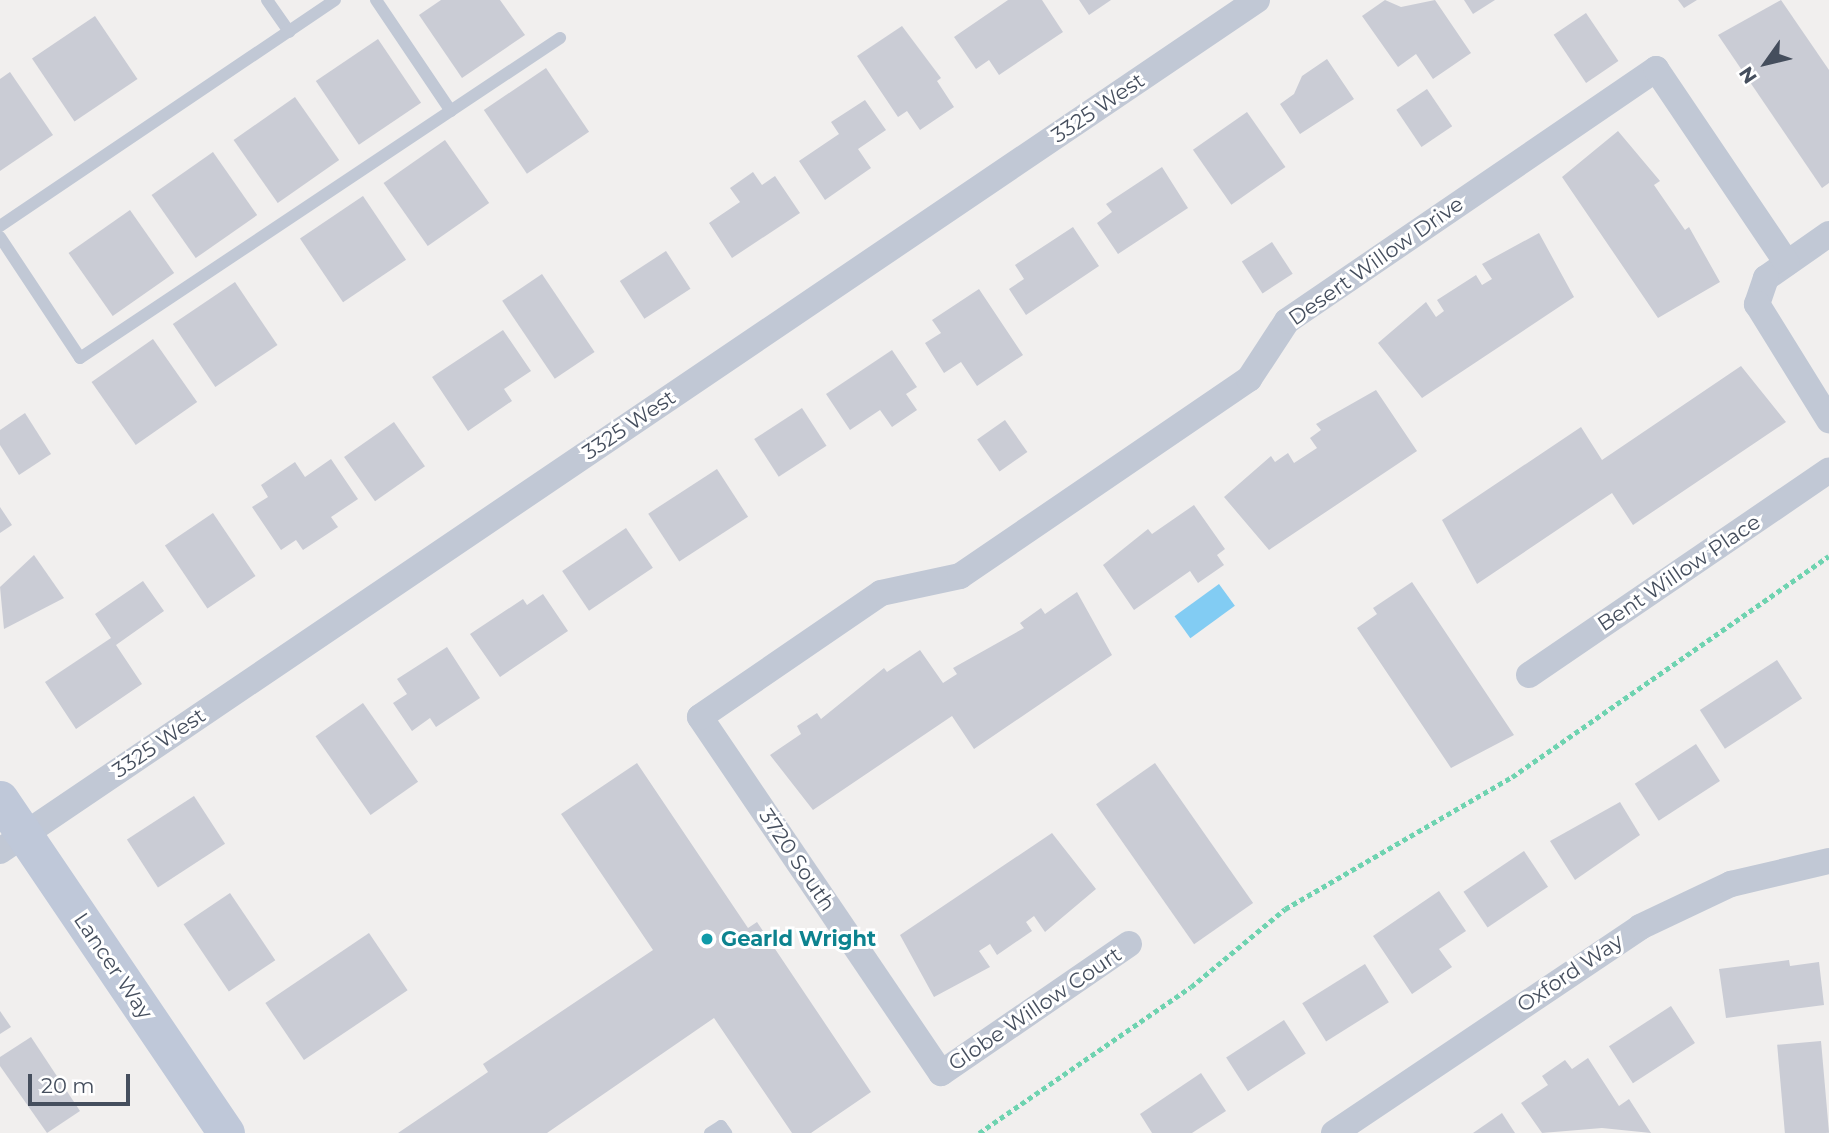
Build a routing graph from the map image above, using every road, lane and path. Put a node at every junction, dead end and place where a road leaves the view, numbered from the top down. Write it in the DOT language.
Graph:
graph roads {
  1 [pos="267,0"];
  2 [pos="335,0"];
  3 [pos="376,0"];
  4 [pos="1257,0"];
  5 [pos="289,32"];
  6 [pos="560,38"];
  7 [pos="451,111"];
  8 [pos="0,226"];
  9 [pos="1829,234"];
  10 [pos="0,237"];
  11 [pos="1787,263"];
  12 [pos="1829,420"];
  13 [pos="1829,470"];
  14 [pos="1829,556"];
  15 [pos="1529,675"];
  16 [pos="700,717"];
  17 [pos="0,799"];
  18 [pos="12,843"];
  19 [pos="1829,861"];
  20 [pos="1129,944"];
  21 [pos="941,1073"];
  22 [pos="226,1133"];
  23 [pos="710,1133"];
  24 [pos="726,1133"];
  25 [pos="979,1133"];
  26 [pos="1334,1133"];
  1 -- 5 [label="lane"];
  2 -- 5 [label="lane"];
  3 -- 7 [label="lane"];
  4 -- 18 [label="street, 3325 West"];
  5 -- 8 [label="lane"];
  6 -- 7 [label="lane"];
  7 -- 10 [label="lane"];
  9 -- 11 [label="street"];
  11 -- 12 [label="street"];
  11 -- 16 [label="street, Desert Willow Drive"];
  13 -- 15 [label="street, Bent Willow Place"];
  14 -- 25 [label="path"];
  16 -- 21 [label="street, 3720 South"];
  17 -- 18 [label="street, Lancer Way"];
  18 -- 22 [label="street, Lancer Way"];
  19 -- 26 [label="street, Oxford Way"];
  20 -- 21 [label="street, Globe Willow Court"];
  23 -- 24 [label="lane"];
}
